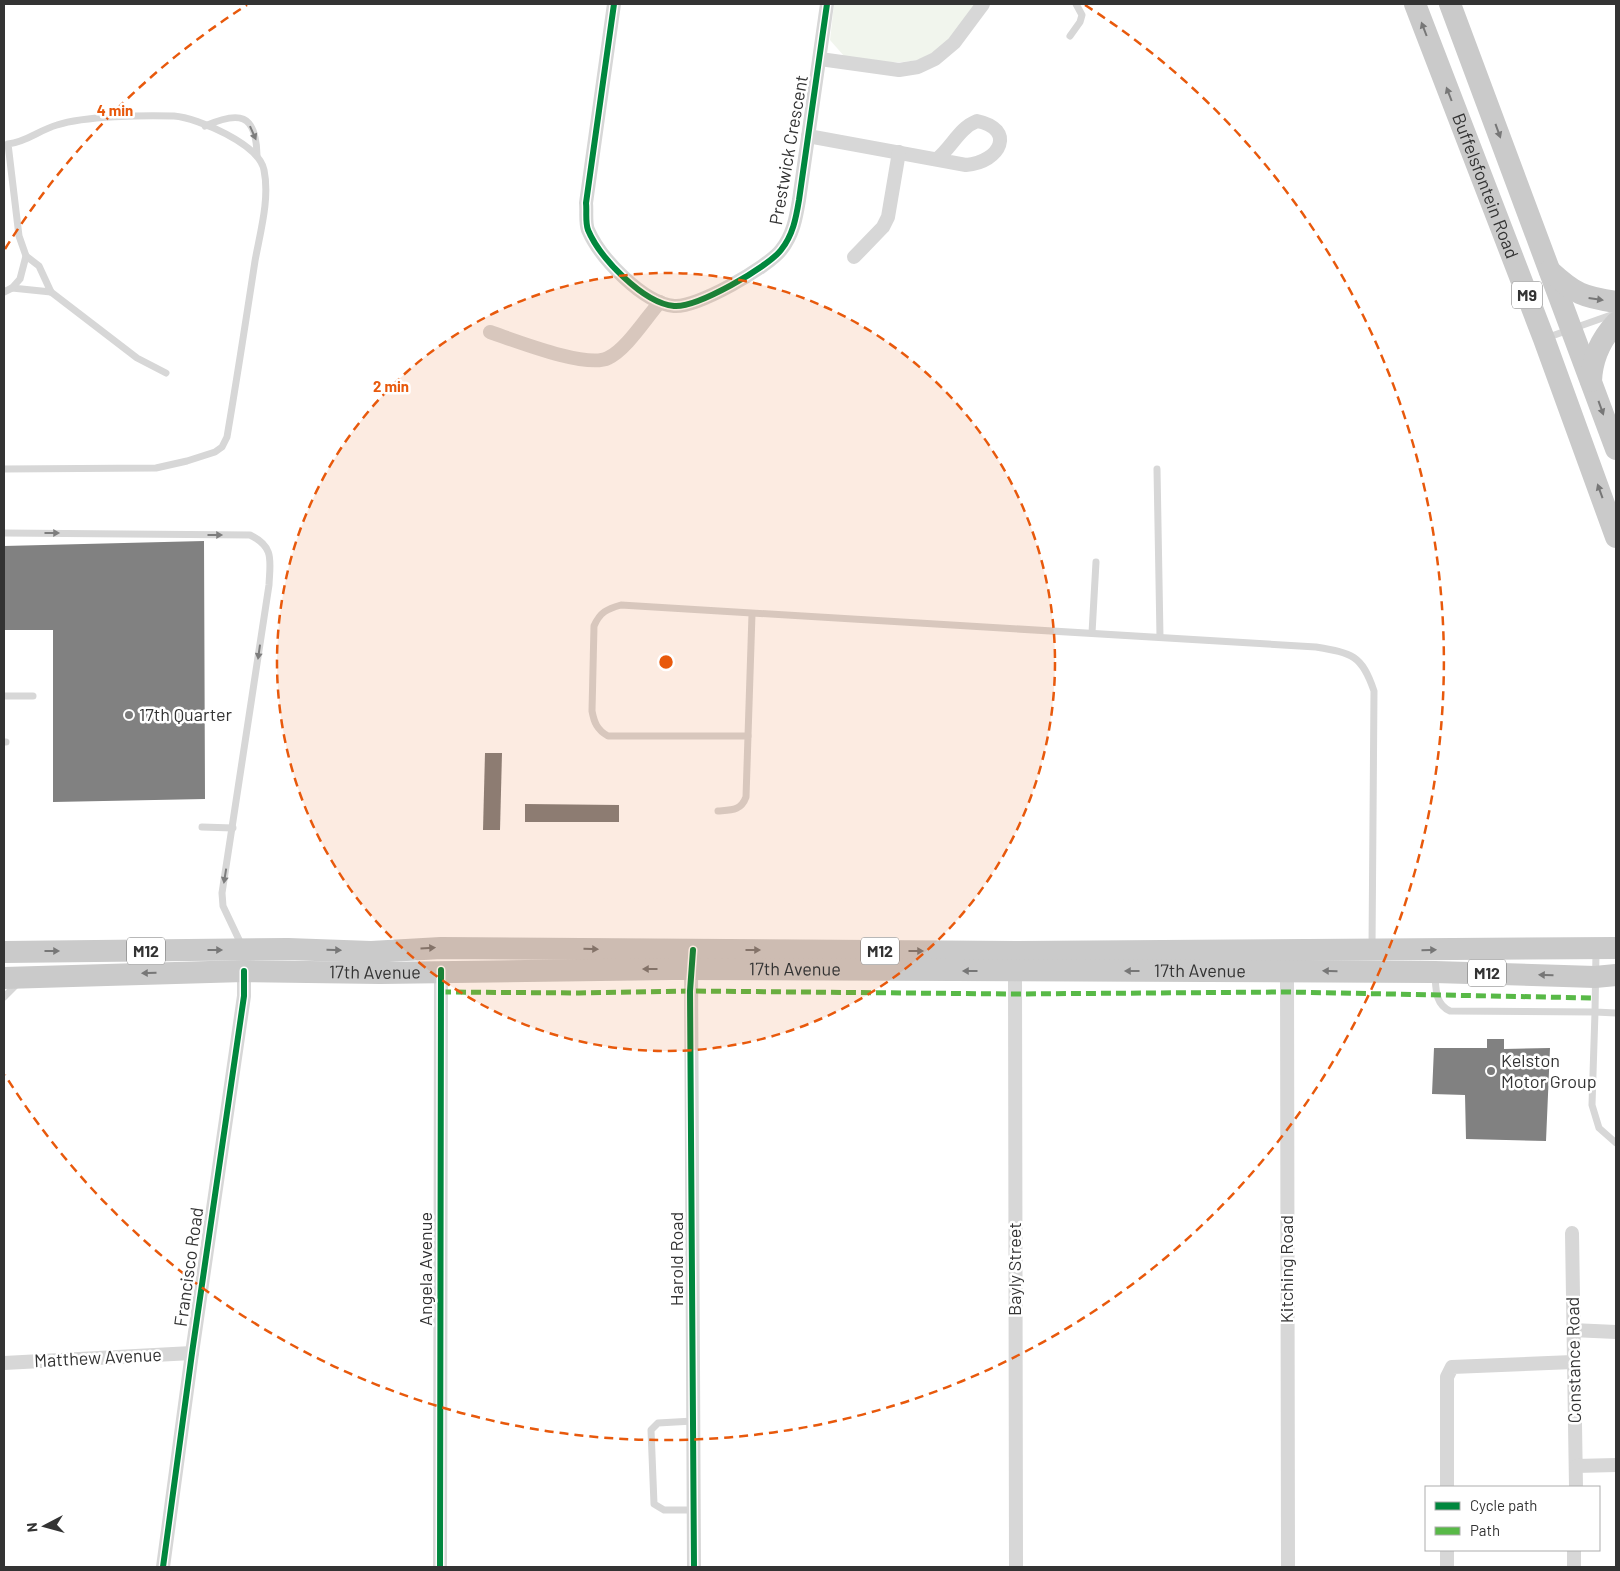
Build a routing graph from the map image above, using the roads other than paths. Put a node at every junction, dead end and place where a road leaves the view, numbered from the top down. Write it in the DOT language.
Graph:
graph roads {
  1 [pos="614,4"];
  2 [pos="827,4"];
  3 [pos="983,4"];
  4 [pos="1076,4"];
  5 [pos="1415,4"];
  6 [pos="1450,4"];
  7 [pos="1070,36"];
  8 [pos="820,59"];
  9 [pos="206,126"];
  10 [pos="808,136"];
  11 [pos="6,143"];
  12 [pos="899,152"];
  13 [pos="257,155"];
  14 [pos="937,159"];
  15 [pos="26,256"];
  16 [pos="854,258"];
  17 [pos="1550,270"];
  18 [pos="12,288"];
  19 [pos="4,292"];
  20 [pos="51,292"];
  21 [pos="660,302"];
  22 [pos="1616,302"];
  23 [pos="1616,314"];
  24 [pos="1616,323"];
  25 [pos="1572,330"];
  26 [pos="490,332"];
  27 [pos="1544,339"];
  28 [pos="166,373"];
  29 [pos="1591,381"];
  30 [pos="1616,449"];
  31 [pos="4,469"];
  32 [pos="1157,469"];
  33 [pos="4,533"];
  34 [pos="1616,537"];
  35 [pos="1096,562"];
  36 [pos="752,614"];
  37 [pos="1092,633"];
  38 [pos="1160,637"];
  39 [pos="4,696"];
  40 [pos="33,696"];
  41 [pos="748,736"];
  42 [pos="718,811"];
  43 [pos="202,827"];
  44 [pos="233,828"];
  45 [pos="1606,947"];
  46 [pos="4,952"];
  47 [pos="244,960"];
  48 [pos="692,960"];
  49 [pos="1373,961"];
  50 [pos="441,970"];
  51 [pos="1287,970"];
  52 [pos="1015,971"];
  53 [pos="1435,972"];
  54 [pos="1606,976"];
  55 [pos="27,977"];
  56 [pos="4,978"];
  57 [pos="4,997"];
  58 [pos="1595,1012"];
  59 [pos="1616,1013"];
  60 [pos="1612,1138"];
  61 [pos="1616,1143"];
  62 [pos="1572,1234"];
  63 [pos="1572,1330"];
  64 [pos="1616,1332"];
  65 [pos="192,1353"];
  66 [pos="1573,1362"];
  67 [pos="4,1363"];
  68 [pos="693,1421"];
  69 [pos="1616,1465"];
  70 [pos="1576,1466"];
  71 [pos="1447,1486"];
  72 [pos="1576,1486"];
  73 [pos="694,1510"];
  74 [pos="1447,1551"];
  75 [pos="1574,1551"];
  76 [pos="163,1567"];
  77 [pos="440,1567"];
  78 [pos="694,1567"];
  79 [pos="1016,1567"];
  80 [pos="1288,1567"];
  81 [pos="1447,1567"];
  82 [pos="1574,1567"];
  1 -- 21 [label="street, Prestwick Crescent"];
  2 -- 8 [label="street, Prestwick Crescent"];
  3 -- 8 [label="street"];
  4 -- 7 [label="lane"];
  27 -- 5 [label="main road, Buffelsfontein Road / M9, one-way"];
  6 -- 17 [label="main road, Buffelsfontein Road / M9, one-way"];
  8 -- 10 [label="street, Prestwick Crescent"];
  9 -- 11 [label="lane"];
  9 -- 13 [label="lane"];
  9 -- 13 [label="lane, one-way"];
  10 -- 12 [label="street"];
  10 -- 21 [label="street, Prestwick Crescent"];
  11 -- 15 [label="lane"];
  12 -- 14 [label="street"];
  12 -- 16 [label="street"];
  13 -- 31 [label="lane"];
  15 -- 18 [label="lane"];
  15 -- 20 [label="lane"];
  17 -- 22 [label="main road, one-way"];
  17 -- 25 [label="main road, Buffelsfontein Road / M9"];
  18 -- 19 [label="lane"];
  18 -- 20 [label="lane"];
  20 -- 28 [label="lane"];
  21 -- 26 [label="street"];
  23 -- 25 [label="lane"];
  24 -- 29 [label="main road"];
  25 -- 27 [label="lane"];
  25 -- 29 [label="main road, Buffelsfontein Road / M9"];
  34 -- 27 [label="main road, Buffelsfontein Road / M9, one-way"];
  29 -- 30 [label="main road, Buffelsfontein Road / M9, one-way"];
  32 -- 38 [label="lane"];
  33 -- 44 [label="lane, one-way"];
  35 -- 37 [label="lane"];
  36 -- 37 [label="lane"];
  36 -- 41 [label="lane"];
  36 -- 41 [label="lane"];
  37 -- 38 [label="lane"];
  38 -- 49 [label="lane"];
  39 -- 40 [label="lane"];
  41 -- 42 [label="lane"];
  43 -- 44 [label="lane"];
  44 -- 47 [label="lane, one-way"];
  49 -- 45 [label="main road, 17th Avenue / M12, one-way"];
  45 -- 54 [label="lane"];
  46 -- 47 [label="main road, M12, one-way"];
  47 -- 48 [label="main road, 17th Avenue / M12, one-way"];
  47 -- 50 [label="main road, 17th Avenue / M12"];
  47 -- 55 [label="main road, 17th Avenue / M12, one-way"];
  47 -- 65 [label="street, Francisco Road"];
  48 -- 49 [label="main road, 17th Avenue / M12, one-way"];
  48 -- 50 [label="main road, 17th Avenue / M12, one-way"];
  52 -- 48 [label="main road, 17th Avenue / M12, one-way"];
  48 -- 68 [label="street, Harold Road"];
  49 -- 51 [label="main road, 17th Avenue / M12, one-way"];
  49 -- 53 [label="main road, 17th Avenue / M12"];
  50 -- 77 [label="street, Angela Avenue"];
  51 -- 52 [label="main road, 17th Avenue / M12, one-way"];
  51 -- 80 [label="street, Kitching Road"];
  52 -- 79 [label="street, Bayly Street"];
  54 -- 53 [label="main road, 17th Avenue / M12, one-way"];
  53 -- 58 [label="lane"];
  54 -- 58 [label="lane"];
  55 -- 56 [label="main road, 17th Avenue / M12"];
  55 -- 57 [label="lane"];
  58 -- 59 [label="lane"];
  58 -- 60 [label="lane"];
  60 -- 61 [label="lane"];
  62 -- 63 [label="street, Constance Road"];
  63 -- 64 [label="street"];
  63 -- 66 [label="street, Constance Road"];
  65 -- 67 [label="street, Matthew Avenue"];
  65 -- 76 [label="street, Francisco Road"];
  66 -- 70 [label="street, Constance Road"];
  66 -- 71 [label="street"];
  68 -- 73 [label="street, Harold Road"];
  68 -- 73 [label="lane"];
  69 -- 70 [label="street"];
  70 -- 72 [label="street, Constance Road"];
  73 -- 78 [label="street, Harold Road"];
  74 -- 81 [label="street"];
  75 -- 82 [label="street"];
}
